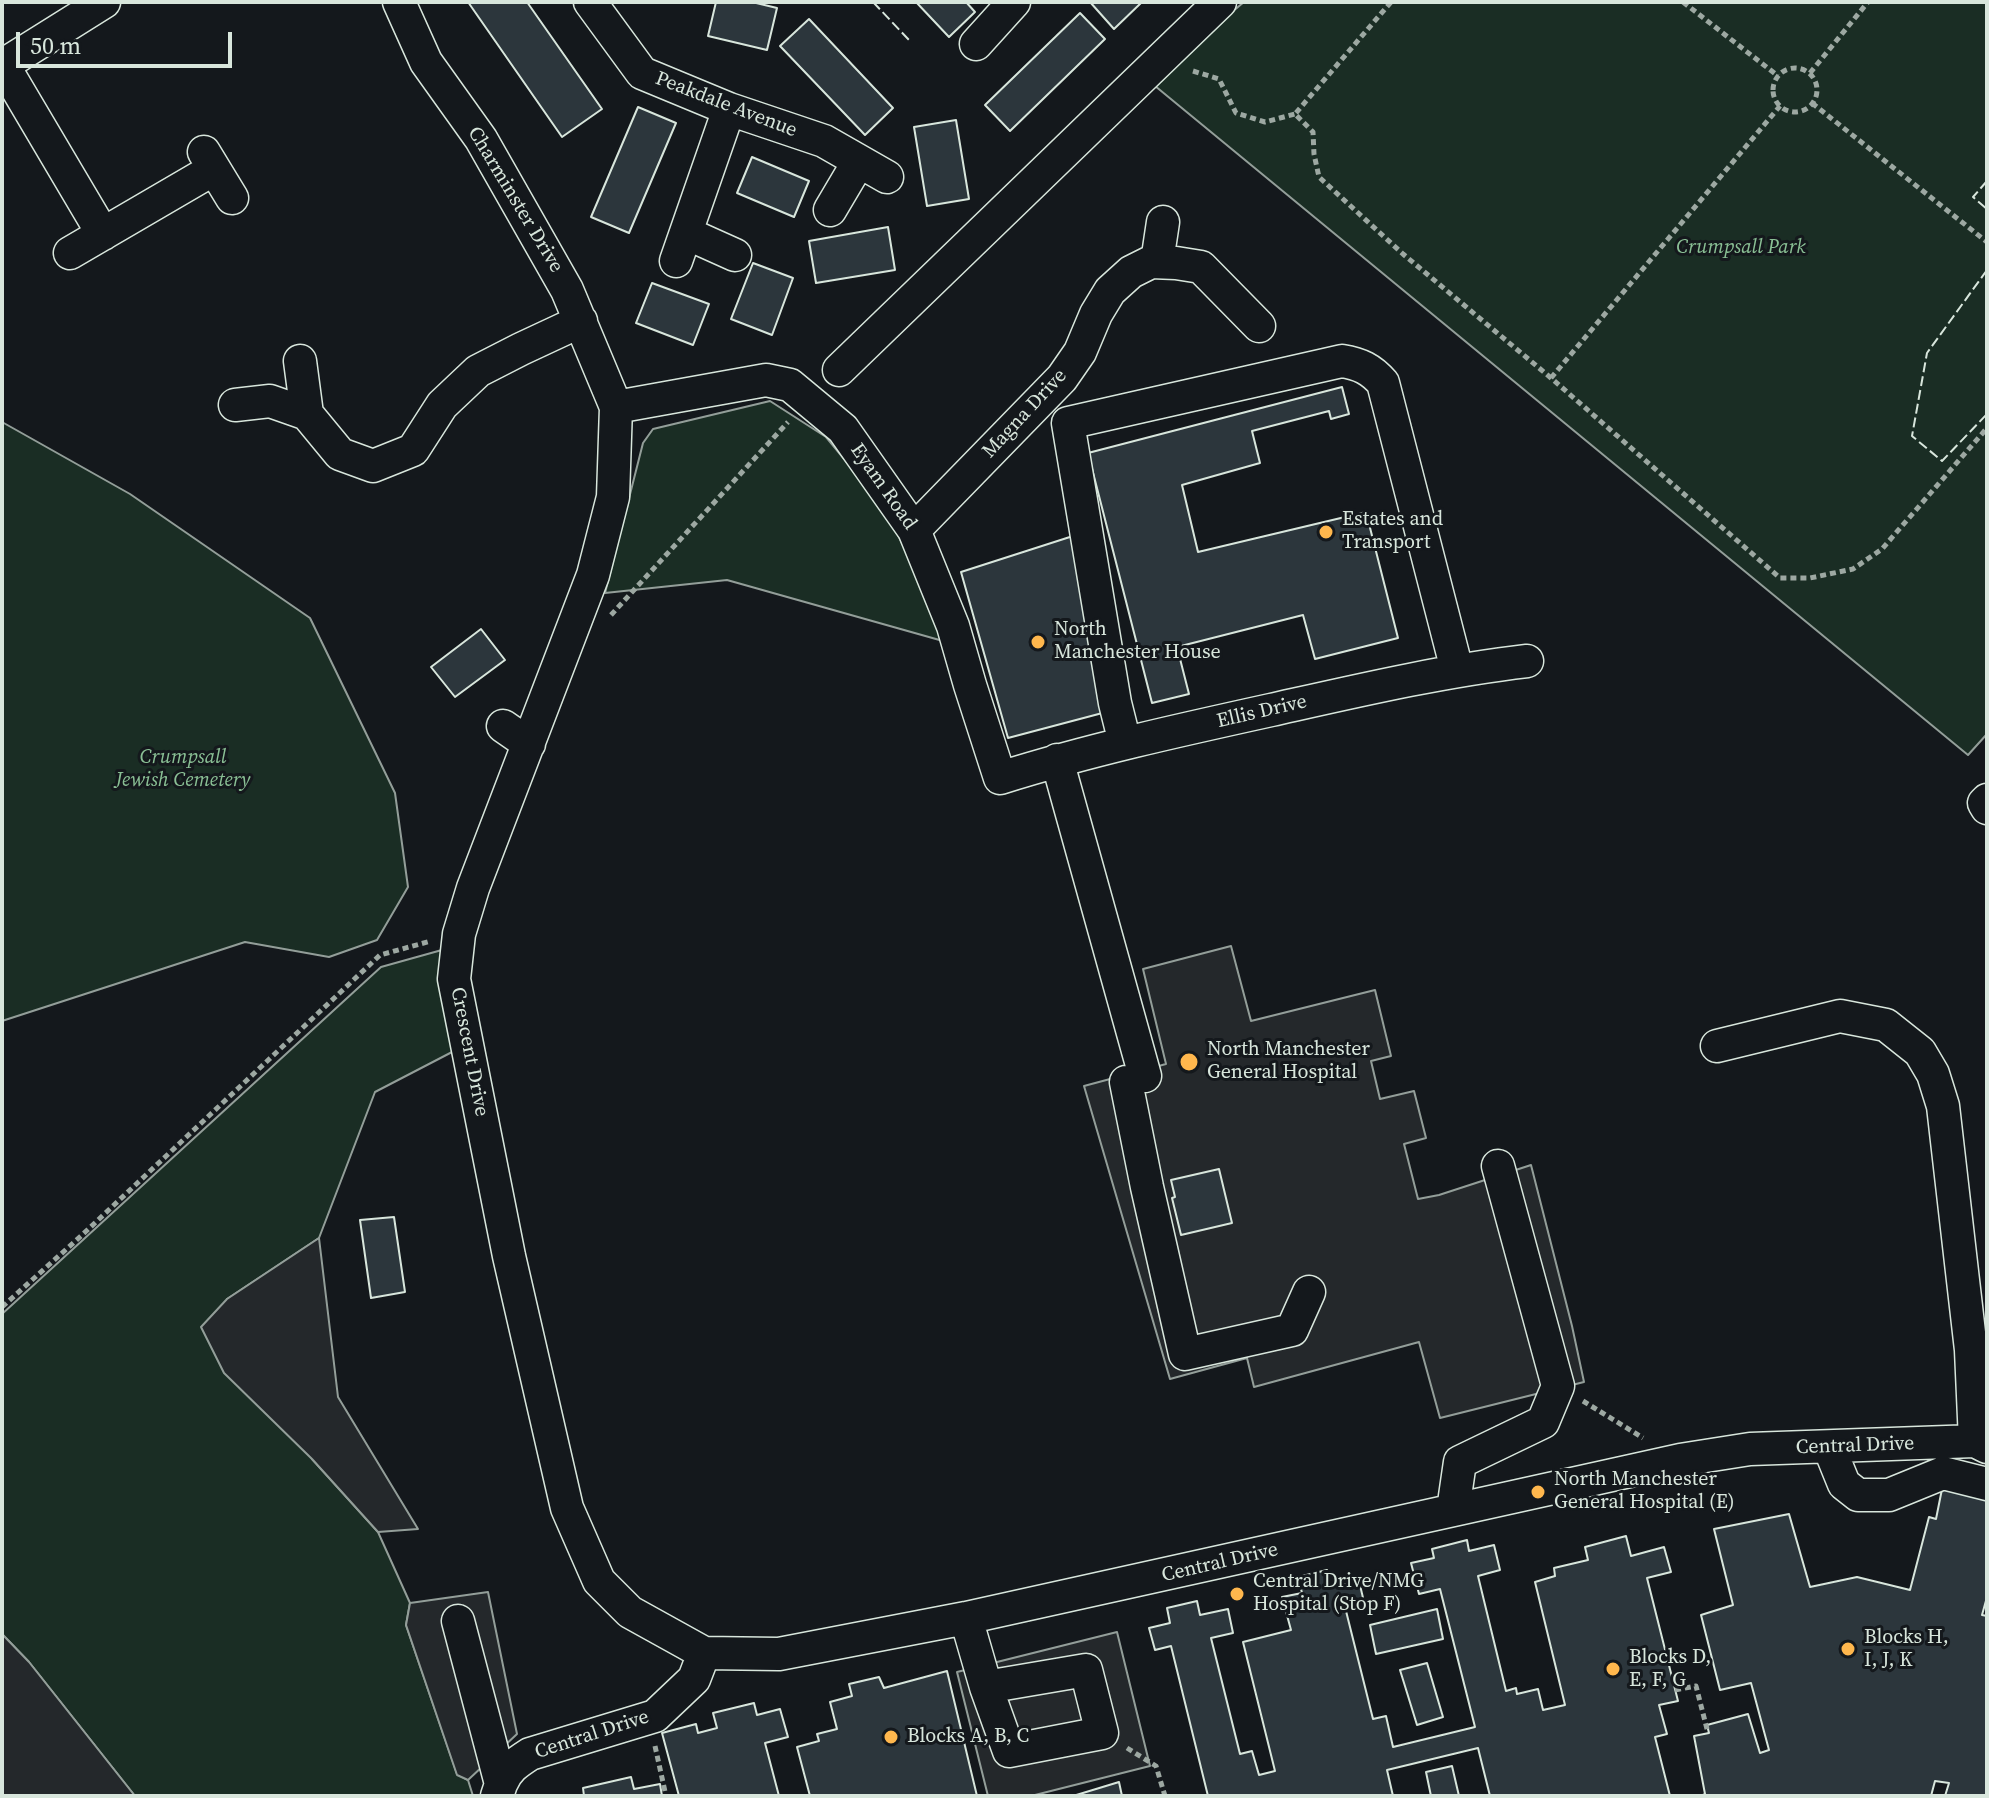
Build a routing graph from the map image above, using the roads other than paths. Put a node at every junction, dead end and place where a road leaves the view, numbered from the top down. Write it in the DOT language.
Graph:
graph roads {
  1 [pos="104,2"];
  2 [pos="399,2"];
  3 [pos="590,2"];
  4 [pos="1014,2"];
  5 [pos="1220,2"];
  6 [pos="976,44"];
  7 [pos="2,66"];
  8 [pos="729,109"];
  9 [pos="859,161"];
  10 [pos="887,177"];
  11 [pos="232,198"];
  12 [pos="830,210"];
  13 [pos="1163,222"];
  14 [pos="103,234"];
  15 [pos="70,253"];
  16 [pos="735,255"];
  17 [pos="1157,262"];
  18 [pos="581,321"];
  19 [pos="1259,326"];
  20 [pos="300,361"];
  21 [pos="839,370"];
  22 [pos="235,405"];
  23 [pos="616,407"];
  24 [pos="307,414"];
  25 [pos="914,530"];
  26 [pos="1527,661"];
  27 [pos="1457,670"];
  28 [pos="1125,743"];
  29 [pos="1057,760"];
  30 [pos="1000,778"];
  31 [pos="1717,1046"];
  32 [pos="1498,1166"];
  33 [pos="1309,1292"];
  34 [pos="1976,1300"];
  35 [pos="1981,1444"];
  36 [pos="1829,1447"];
  37 [pos="1987,1484"];
  38 [pos="1453,1510"];
  39 [pos="966,1618"];
  40 [pos="458,1621"];
  41 [pos="704,1653"];
  42 [pos="986,1687"];
  43 [pos="499,1790"];
  1 -- 7 [label="street"];
  2 -- 18 [label="street, Charminster Drive"];
  3 -- 8 [label="street, Peakdale Avenue"];
  4 -- 6 [label="street"];
  5 -- 21 [label="street"];
  7 -- 14 [label="street"];
  8 -- 9 [label="street, Peakdale Avenue"];
  8 -- 16 [label="street"];
  9 -- 10 [label="street, Peakdale Avenue"];
  9 -- 12 [label="street"];
  11 -- 14 [label="street"];
  13 -- 17 [label="street"];
  14 -- 15 [label="street"];
  17 -- 19 [label="street"];
  17 -- 25 [label="street, Magna Drive"];
  18 -- 23 [label="street, Charminster Drive"];
  18 -- 24 [label="street"];
  20 -- 24 [label="street"];
  22 -- 24 [label="street"];
  23 -- 25 [label="street, Eyam Road"];
  23 -- 41 [label="street, Crescent Drive"];
  25 -- 30 [label="street, Eyam Road"];
  26 -- 27 [label="street, Ellis Drive"];
  27 -- 28 [label="street, Ellis Drive"];
  27 -- 28 [label="street"];
  28 -- 29 [label="street, Ellis Drive"];
  29 -- 30 [label="street, Ellis Drive"];
  29 -- 33 [label="street"];
  31 -- 34 [label="street"];
  32 -- 38 [label="street"];
  34 -- 35 [label="street"];
  35 -- 36 [label="street, Central Drive"];
  36 -- 37 [label="street"];
  36 -- 38 [label="street, Central Drive"];
  38 -- 39 [label="street, Central Drive"];
  39 -- 41 [label="street, Central Drive"];
  39 -- 42 [label="street"];
  40 -- 43 [label="street"];
  41 -- 43 [label="street, Central Drive"];
  42 -- 42 [label="street"];
}
